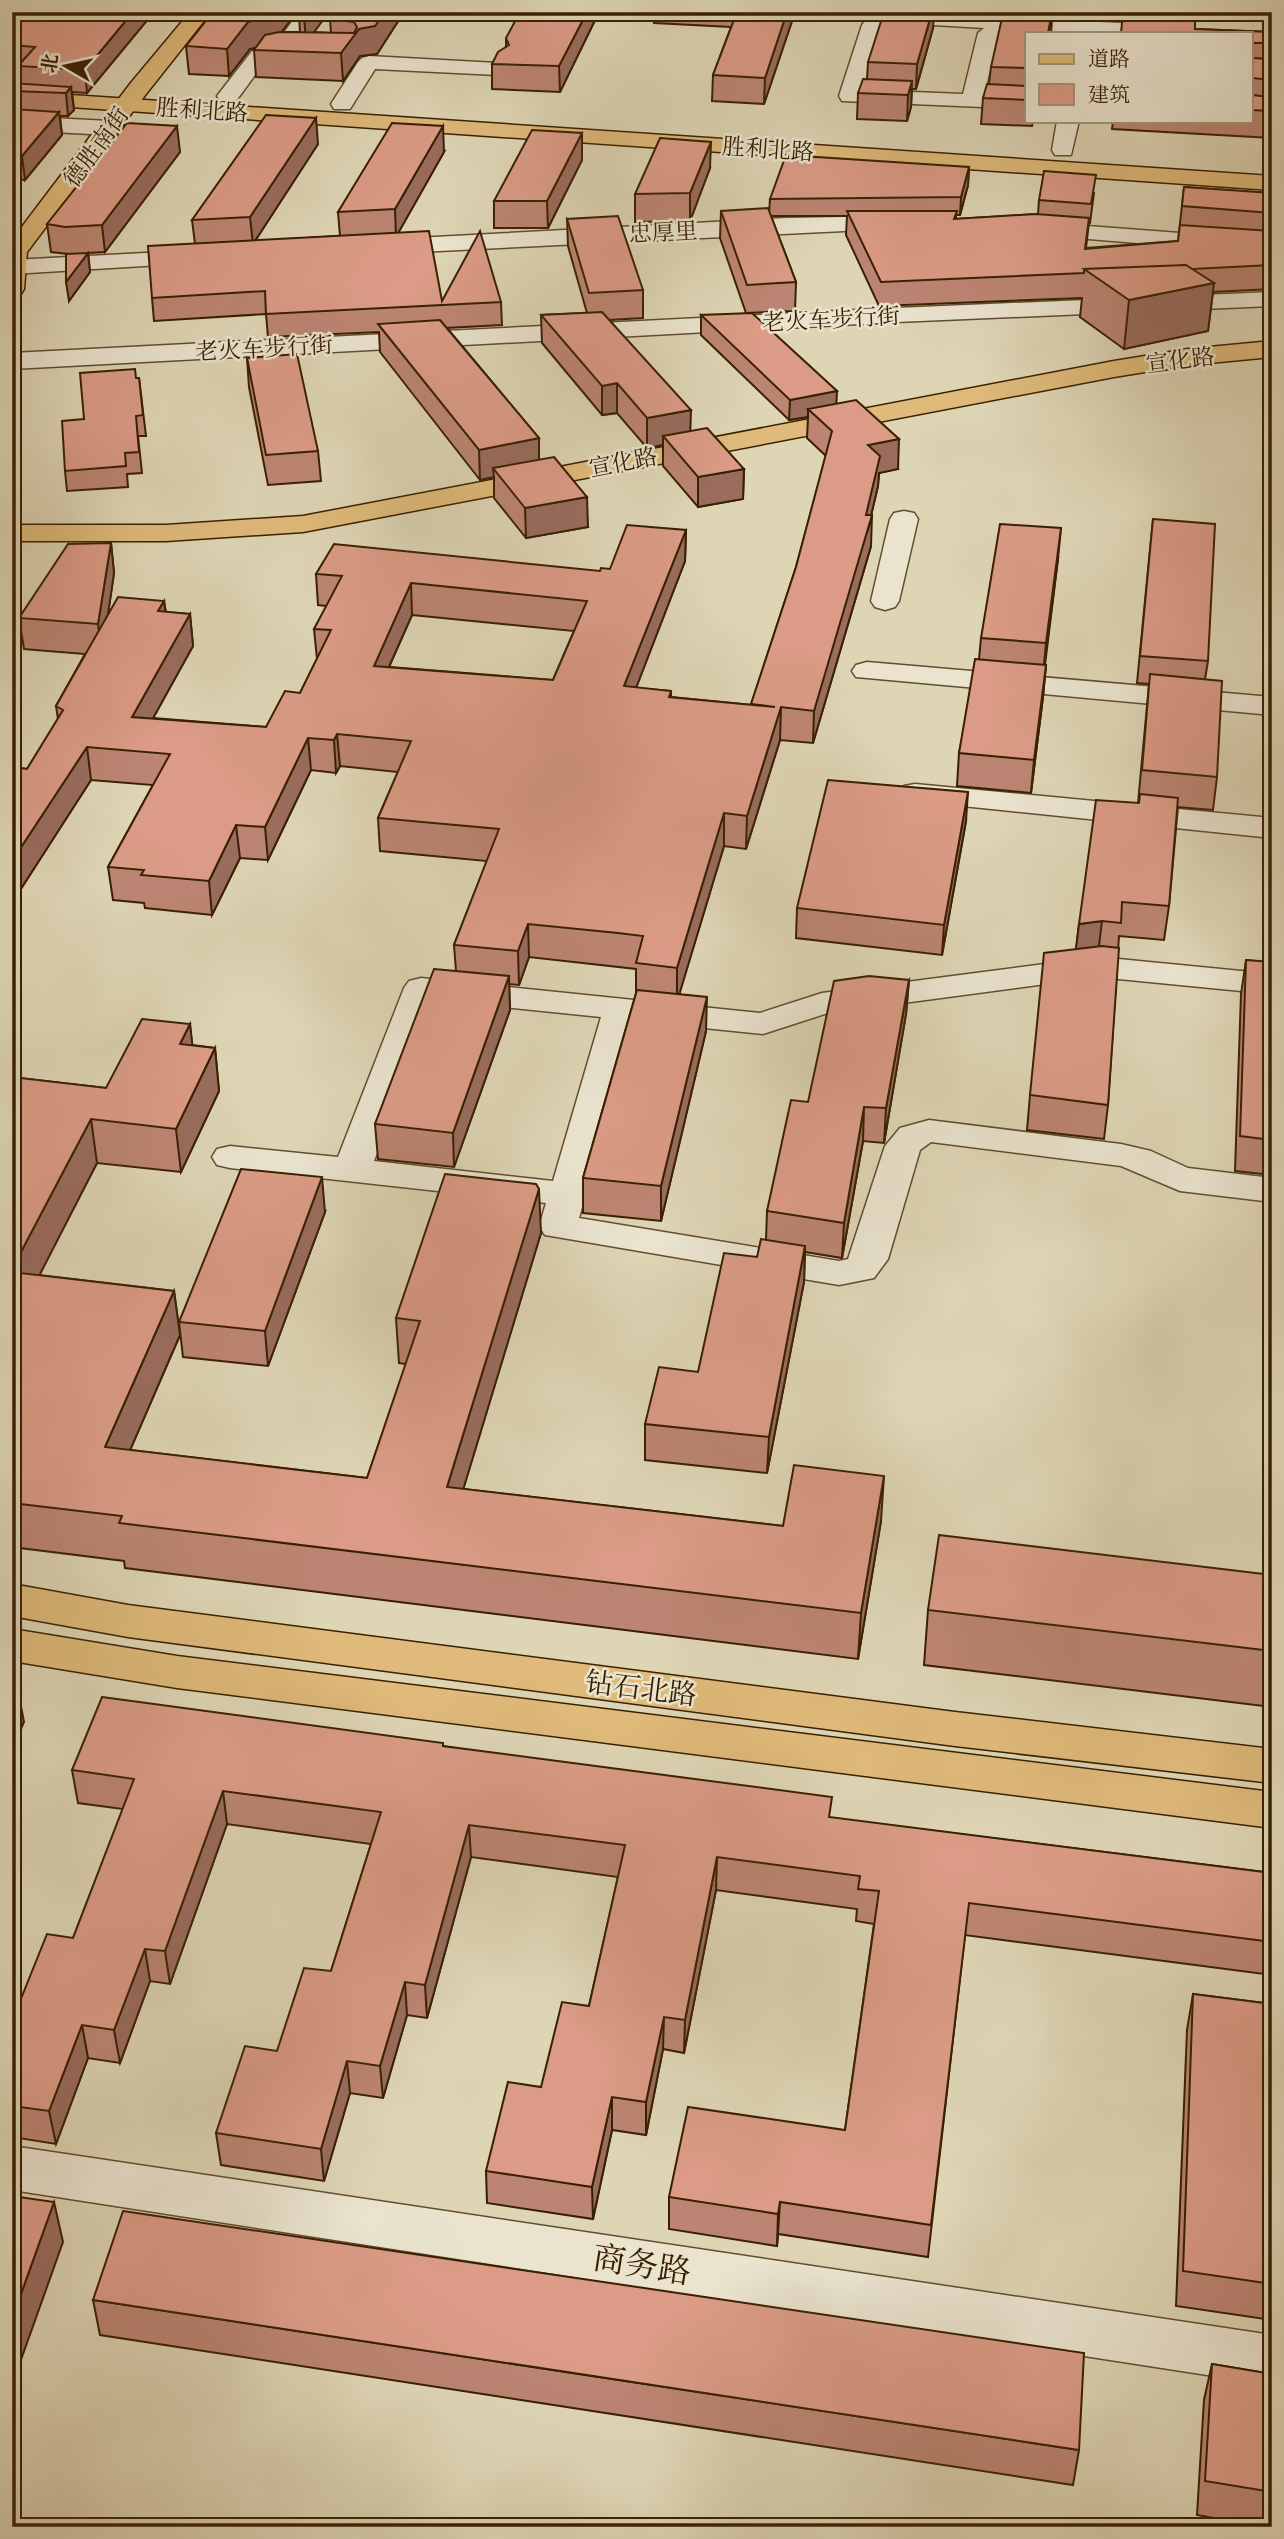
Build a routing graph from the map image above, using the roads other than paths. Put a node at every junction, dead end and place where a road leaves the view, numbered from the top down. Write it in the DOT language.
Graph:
graph roads {
  1 [pos="178,12"];
  2 [pos="201,12"];
  3 [pos="310,12"];
  4 [pos="900,12"];
  5 [pos="1132,12"];
  6 [pos="1008,18"];
  7 [pos="872,25"];
  8 [pos="1076,25"];
  9 [pos="1025,35"];
  10 [pos="497,69"];
  11 [pos="12,83"];
  12 [pos="121,96"];
  13 [pos="228,96"];
  14 [pos="12,97"];
  15 [pos="972,101"];
  16 [pos="1025,103"];
  17 [pos="342,104"];
  18 [pos="1068,122"];
  19 [pos="12,123"];
  20 [pos="86,127"];
  21 [pos="110,128"];
  22 [pos="1063,150"];
  23 [pos="1272,165"];
  24 [pos="1272,183"];
  25 [pos="918,223"];
  26 [pos="1008,226"];
  27 [pos="12,228"];
  28 [pos="1272,247"];
  29 [pos="359,248"];
  30 [pos="221,256"];
  31 [pos="13,274"];
  32 [pos="1272,299"];
  33 [pos="1272,349"];
  34 [pos="12,361"];
  35 [pos="1272,362"];
  36 [pos="904,519"];
  37 [pos="12,533"];
  38 [pos="12,541"];
  39 [pos="885,601"];
  40 [pos="867,671"];
  41 [pos="1272,706"];
  42 [pos="891,791"];
  43 [pos="1272,828"];
  44 [pos="1272,984"];
  45 [pos="621,1008"];
  46 [pos="230,1157"];
  47 [pos="352,1170"];
  48 [pos="1272,1190"];
  49 [pos="568,1194"];
  50 [pos="12,1600"];
  51 [pos="12,1645"];
  52 [pos="1272,1766"];
  53 [pos="1272,1810"];
  54 [pos="12,2168"];
  55 [pos="1272,2360"];
  1 -- 12 [label="main road, 德胜南街"];
  2 -- 12 [label="main road, 德胜南街"];
  3 -- 13 [label="street"];
  4 -- 6 [label="street"];
  5 -- 8 [label="street"];
  6 -- 8 [label="street"];
  7 -- 15 [label="street"];
  9 -- 15 [label="street"];
  10 -- 17 [label="street"];
  11 -- 12 [label="main road, 胜利北路"];
  12 -- 13 [label="main road, 胜利北路"];
  12 -- 14 [label="main road, 胜利北路"];
  12 -- 20 [label="main road, 德胜南街"];
  12 -- 21 [label="main road, 德胜南街"];
  12 -- 24 [label="main road, 胜利北路"];
  13 -- 17 [label="main road, 胜利北路"];
  15 -- 16 [label="street"];
  17 -- 22 [label="main road, 胜利北路"];
  18 -- 22 [label="street"];
  19 -- 20 [label="street"];
  20 -- 21 [label="street"];
  20 -- 27 [label="main road, 德胜南街"];
  21 -- 31 [label="main road, 德胜南街"];
  22 -- 23 [label="main road, 胜利北路"];
  25 -- 29 [label="street, 忠厚里"];
  26 -- 28 [label="street"];
  30 -- 31 [label="street"];
  32 -- 34 [label="street, 老火车步行街"];
  33 -- 37 [label="main road, 宣化路"];
  35 -- 38 [label="main road, 宣化路"];
  36 -- 39 [label="street"];
  40 -- 41 [label="street"];
  42 -- 43 [label="street"];
  44 -- 45 [label="street"];
  45 -- 47 [label="street"];
  45 -- 49 [label="street"];
  46 -- 47 [label="street"];
  47 -- 49 [label="street"];
  48 -- 49 [label="street"];
  50 -- 52 [label="main road, 钻石北路"];
  51 -- 53 [label="main road, 钻石北路"];
  54 -- 55 [label="street, 商务路"];
}
